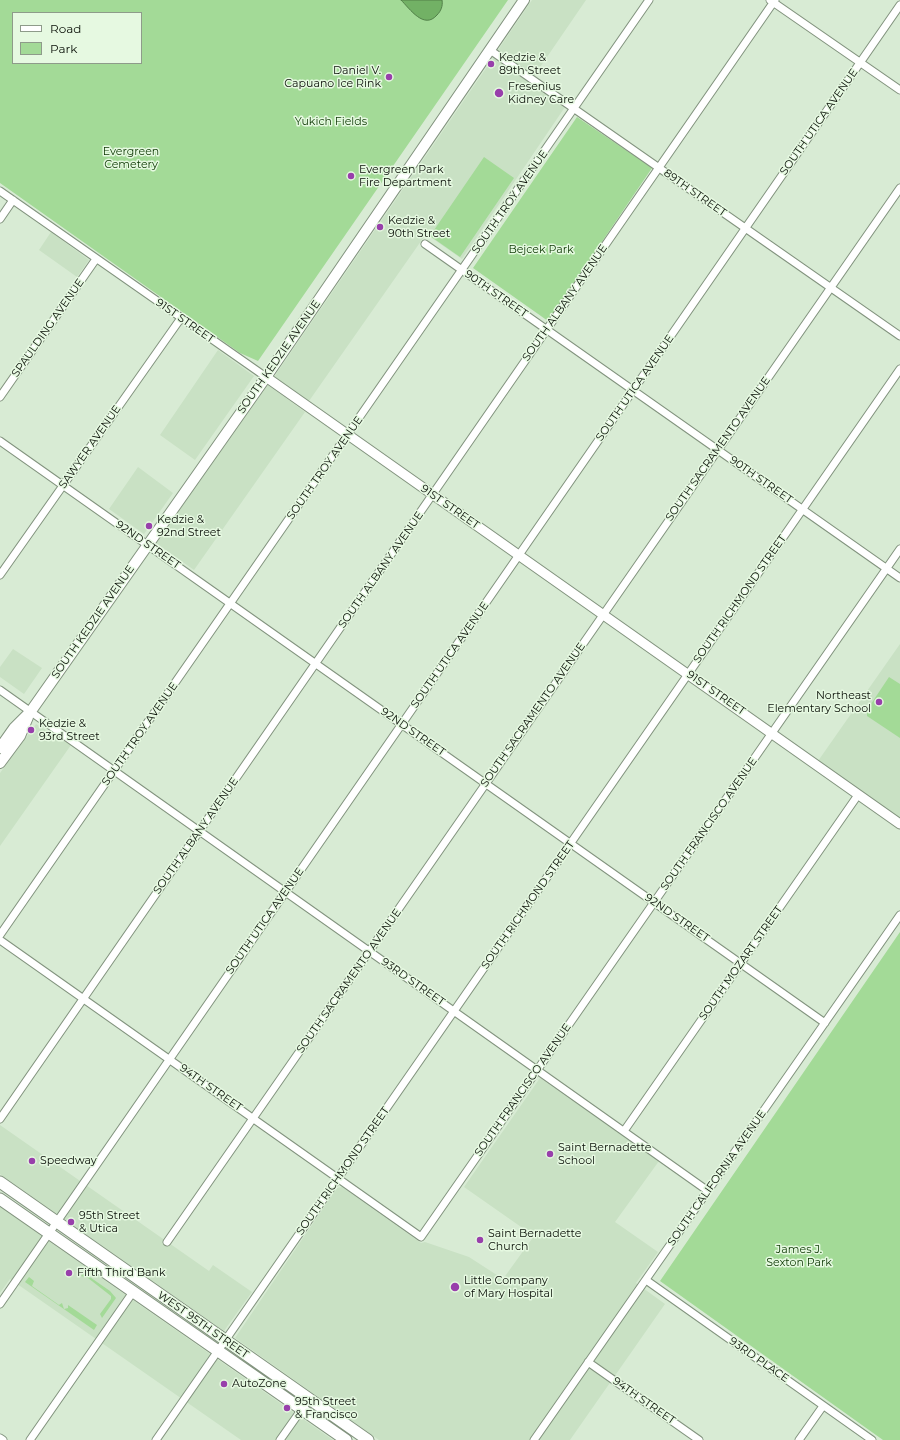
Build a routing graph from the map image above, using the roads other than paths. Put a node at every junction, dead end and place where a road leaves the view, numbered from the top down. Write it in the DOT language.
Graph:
graph roads {
  1 [pos="524,0"];
  2 [pos="649,0"];
  3 [pos="773,1"];
  4 [pos="900,5"];
  5 [pos="490,50"];
  6 [pos="860,62"];
  7 [pos="900,90"];
  8 [pos="574,109"];
  9 [pos="659,168"];
  10 [pos="900,188"];
  11 [pos="0,191"];
  12 [pos="13,200"];
  13 [pos="0,219"];
  14 [pos="745,228"];
  15 [pos="425,244"];
  16 [pos="96,259"];
  17 [pos="462,270"];
  18 [pos="831,288"];
  19 [pos="180,318"];
  20 [pos="547,330"];
  21 [pos="900,336"];
  22 [pos="900,369"];
  23 [pos="266,377"];
  24 [pos="633,390"];
  25 [pos="0,397"];
  26 [pos="347,435"];
  27 [pos="0,441"];
  28 [pos="718,450"];
  29 [pos="63,485"];
  30 [pos="433,494"];
  31 [pos="802,510"];
  32 [pos="148,545"];
  33 [pos="900,549"];
  34 [pos="519,555"];
  35 [pos="886,569"];
  36 [pos="0,575"];
  37 [pos="900,578"];
  38 [pos="230,603"];
  39 [pos="603,614"];
  40 [pos="316,664"];
  41 [pos="688,674"];
  42 [pos="0,690"];
  43 [pos="31,711"];
  44 [pos="402,724"];
  45 [pos="772,733"];
  46 [pos="0,748"];
  47 [pos="0,763"];
  48 [pos="114,771"];
  49 [pos="486,783"];
  50 [pos="858,795"];
  51 [pos="900,824"];
  52 [pos="200,831"];
  53 [pos="570,843"];
  54 [pos="285,892"];
  55 [pos="654,902"];
  56 [pos="900,915"];
  57 [pos="0,935"];
  58 [pos="0,940"];
  59 [pos="369,951"];
  60 [pos="741,963"];
  61 [pos="84,999"];
  62 [pos="454,1011"];
  63 [pos="825,1023"];
  64 [pos="169,1059"];
  65 [pos="537,1070"];
  66 [pos="253,1118"];
  67 [pos="0,1119"];
  68 [pos="624,1131"];
  69 [pos="338,1178"];
  70 [pos="0,1182"];
  71 [pos="708,1191"];
  72 [pos="0,1200"];
  73 [pos="56,1222"];
  74 [pos="48,1233"];
  75 [pos="421,1236"];
  76 [pos="167,1242"];
  77 [pos="646,1280"];
  78 [pos="133,1292"];
  79 [pos="0,1304"];
  80 [pos="225,1340"];
  81 [pos="218,1351"];
  82 [pos="588,1362"];
  83 [pos="309,1399"];
  84 [pos="823,1406"];
  85 [pos="302,1409"];
  86 [pos="0,1438"];
  87 [pos="3,1440"];
  88 [pos="30,1440"];
  89 [pos="156,1440"];
  90 [pos="280,1440"];
  91 [pos="346,1440"];
  92 [pos="368,1440"];
  93 [pos="534,1440"];
  94 [pos="699,1440"];
  95 [pos="799,1440"];
  96 [pos="872,1440"];
  1 -- 5 [label="main road, SOUTH KEDZIE AVENUE"];
  2 -- 8 [label="street, SOUTH TROY AVENUE"];
  3 -- 6 [label="street"];
  3 -- 9 [label="street, SOUTH ALBANY AVENUE"];
  4 -- 6 [label="street, SOUTH UTICA AVENUE"];
  5 -- 8 [label="street, 89TH STREET"];
  5 -- 23 [label="main road, SOUTH KEDZIE AVENUE"];
  6 -- 7 [label="street"];
  6 -- 14 [label="street, SOUTH UTICA AVENUE"];
  8 -- 9 [label="street, 89TH STREET"];
  8 -- 17 [label="street, SOUTH TROY AVENUE"];
  9 -- 14 [label="street, 89TH STREET"];
  9 -- 20 [label="street, SOUTH ALBANY AVENUE"];
  10 -- 18 [label="street, SOUTH SACRAMENTO AVENUE"];
  11 -- 12 [label="street, 91ST STREET"];
  12 -- 13 [label="street"];
  12 -- 16 [label="street, 91ST STREET"];
  14 -- 18 [label="street, 89TH STREET"];
  14 -- 24 [label="street, SOUTH UTICA AVENUE"];
  15 -- 17 [label="street, 90TH STREET"];
  16 -- 19 [label="street, 91ST STREET"];
  16 -- 25 [label="street, SPAULDING AVENUE"];
  17 -- 20 [label="street, 90TH STREET"];
  17 -- 26 [label="street, SOUTH TROY AVENUE"];
  18 -- 21 [label="street, 89TH STREET"];
  18 -- 28 [label="street, SOUTH SACRAMENTO AVENUE"];
  19 -- 23 [label="street, 91ST STREET"];
  19 -- 29 [label="street, SAWYER AVENUE"];
  20 -- 24 [label="street, 90TH STREET"];
  20 -- 30 [label="street, SOUTH ALBANY AVENUE"];
  22 -- 31 [label="street, SOUTH RICHMOND STREET"];
  23 -- 26 [label="street, 91ST STREET"];
  23 -- 32 [label="main road, SOUTH KEDZIE AVENUE"];
  24 -- 28 [label="street, 90TH STREET"];
  24 -- 34 [label="street, SOUTH UTICA AVENUE"];
  26 -- 30 [label="street, 91ST STREET"];
  26 -- 38 [label="street, SOUTH TROY AVENUE"];
  27 -- 29 [label="street, 92ND STREET"];
  28 -- 31 [label="street, 90TH STREET"];
  28 -- 39 [label="street, SOUTH SACRAMENTO AVENUE"];
  29 -- 32 [label="street, 92ND STREET"];
  29 -- 36 [label="street, SAWYER AVENUE"];
  30 -- 34 [label="street, 91ST STREET"];
  30 -- 40 [label="street, SOUTH ALBANY AVENUE"];
  31 -- 35 [label="street, 90TH STREET"];
  31 -- 41 [label="street, SOUTH RICHMOND STREET"];
  32 -- 38 [label="street, 92ND STREET"];
  32 -- 43 [label="main road, SOUTH KEDZIE AVENUE"];
  33 -- 35 [label="street, SOUTH FRANCISCO AVENUE"];
  34 -- 39 [label="street, 91ST STREET"];
  34 -- 44 [label="street, SOUTH UTICA AVENUE"];
  35 -- 37 [label="street, 90TH STREET"];
  35 -- 45 [label="street, SOUTH FRANCISCO AVENUE"];
  38 -- 40 [label="street, 92ND STREET"];
  38 -- 48 [label="street, SOUTH TROY AVENUE"];
  39 -- 41 [label="street, 91ST STREET"];
  39 -- 49 [label="street, SOUTH SACRAMENTO AVENUE"];
  40 -- 44 [label="street, 92ND STREET"];
  40 -- 52 [label="street, SOUTH ALBANY AVENUE"];
  41 -- 45 [label="street, 91ST STREET"];
  41 -- 53 [label="street, SOUTH RICHMOND STREET"];
  42 -- 43 [label="street, 93RD STREET"];
  43 -- 46 [label="main road, SOUTH KEDZIE AVENUE"];
  43 -- 47 [label="main road, SOUTH KEDZIE AVENUE"];
  43 -- 48 [label="street, 93RD STREET"];
  44 -- 49 [label="street, 92ND STREET"];
  44 -- 54 [label="street, SOUTH UTICA AVENUE"];
  45 -- 50 [label="street, 91ST STREET"];
  45 -- 55 [label="street, SOUTH FRANCISCO AVENUE"];
  48 -- 52 [label="street, 93RD STREET"];
  48 -- 57 [label="street, SOUTH TROY AVENUE"];
  49 -- 53 [label="street, 92ND STREET"];
  49 -- 59 [label="street, SOUTH SACRAMENTO AVENUE"];
  50 -- 51 [label="street, 91ST STREET"];
  50 -- 60 [label="street, SOUTH MOZART STREET"];
  52 -- 54 [label="street, 93RD STREET"];
  52 -- 61 [label="street, SOUTH ALBANY AVENUE"];
  53 -- 55 [label="street, 92ND STREET"];
  53 -- 62 [label="street, SOUTH RICHMOND STREET"];
  54 -- 59 [label="street, 93RD STREET"];
  54 -- 64 [label="street, SOUTH UTICA AVENUE"];
  55 -- 60 [label="street, 92ND STREET"];
  55 -- 65 [label="street, SOUTH FRANCISCO AVENUE"];
  56 -- 63 [label="street, SOUTH CALIFORNIA AVENUE"];
  58 -- 61 [label="street, 94TH STREET"];
  59 -- 62 [label="street, 93RD STREET"];
  59 -- 66 [label="street, SOUTH SACRAMENTO AVENUE"];
  60 -- 63 [label="street, 92ND STREET"];
  60 -- 68 [label="street, SOUTH MOZART STREET"];
  61 -- 64 [label="street, 94TH STREET"];
  61 -- 67 [label="street, SOUTH ALBANY AVENUE"];
  62 -- 65 [label="street, 93RD STREET"];
  62 -- 69 [label="street, SOUTH RICHMOND STREET"];
  63 -- 71 [label="street, SOUTH CALIFORNIA AVENUE"];
  64 -- 66 [label="street, 94TH STREET"];
  64 -- 73 [label="street, SOUTH UTICA AVENUE"];
  65 -- 68 [label="street, 93RD STREET"];
  65 -- 75 [label="street, SOUTH FRANCISCO AVENUE"];
  66 -- 69 [label="street, 94TH STREET"];
  66 -- 76 [label="street, SOUTH SACRAMENTO AVENUE"];
  68 -- 71 [label="street, 93RD STREET"];
  69 -- 75 [label="street, 94TH STREET"];
  69 -- 80 [label="street, SOUTH RICHMOND STREET"];
  70 -- 73 [label="main road, WEST 95TH STREET"];
  71 -- 77 [label="street, SOUTH CALIFORNIA AVENUE"];
  72 -- 74 [label="main road, WEST 95TH STREET"];
  73 -- 74 [label="street, SOUTH UTICA AVENUE"];
  73 -- 80 [label="main road, WEST 95TH STREET"];
  74 -- 78 [label="main road, WEST 95TH STREET"];
  74 -- 79 [label="street, SOUTH UTICA AVENUE"];
  77 -- 82 [label="street, SOUTH CALIFORNIA AVENUE"];
  77 -- 84 [label="street, 93RD PLACE"];
  78 -- 81 [label="main road, WEST 95TH STREET"];
  78 -- 88 [label="street"];
  80 -- 81 [label="street, SOUTH RICHMOND STREET"];
  80 -- 83 [label="main road, WEST 95TH STREET"];
  81 -- 85 [label="main road, WEST 95TH STREET"];
  81 -- 89 [label="street, SOUTH RICHMOND STREET"];
  82 -- 93 [label="street, SOUTH CALIFORNIA AVENUE"];
  82 -- 94 [label="street, 94TH STREET"];
  83 -- 85 [label="street"];
  83 -- 92 [label="main road, WEST 95TH STREET"];
  84 -- 95 [label="street"];
  84 -- 96 [label="street, 93RD PLACE"];
  85 -- 90 [label="street"];
  85 -- 91 [label="main road, WEST 95TH STREET"];
  86 -- 87 [label="street"];
}
